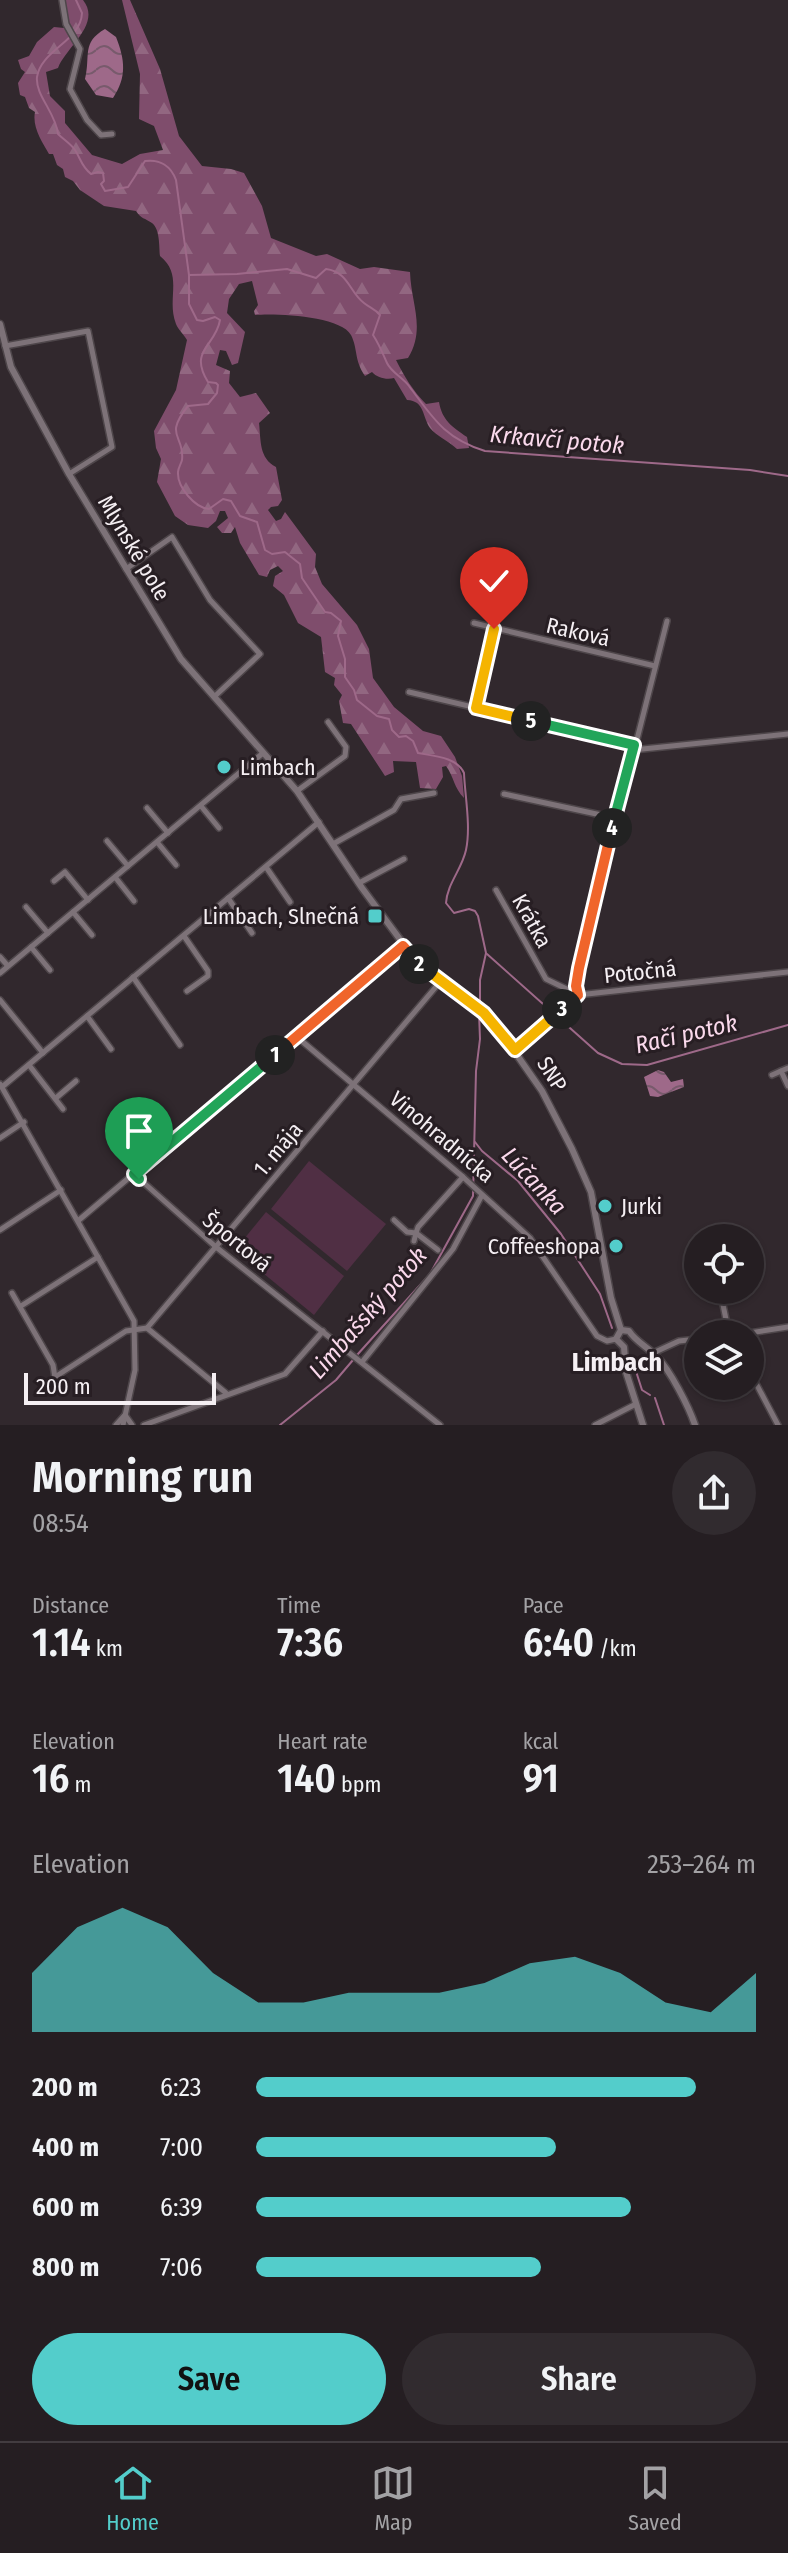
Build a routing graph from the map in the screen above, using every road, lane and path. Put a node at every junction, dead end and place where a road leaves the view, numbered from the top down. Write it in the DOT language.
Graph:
graph roads {
  1 [pos="62,0"];
  2 [pos="112,134"];
  3 [pos="0,324"];
  4 [pos="5,346"];
  5 [pos="69,474"];
  6 [pos="125,569"];
  7 [pos="667,621"];
  8 [pos="474,623"];
  9 [pos="494,629"];
  10 [pos="655,666"];
  11 [pos="409,692"];
  12 [pos="214,697"];
  13 [pos="476,708"];
  14 [pos="328,722"];
  15 [pos="788,734"];
  16 [pos="633,747"];
  17 [pos="263,753"];
  18 [pos="297,791"];
  19 [pos="434,793"];
  20 [pos="504,794"];
  21 [pos="201,806"];
  22 [pos="147,808"];
  23 [pos="615,818"];
  24 [pos="319,822"];
  25 [pos="219,828"];
  26 [pos="168,833"];
  27 [pos="107,841"];
  28 [pos="157,842"];
  29 [pos="333,844"];
  30 [pos="404,859"];
  31 [pos="176,865"];
  32 [pos="128,866"];
  33 [pos="266,867"];
  34 [pos="115,877"];
  35 [pos="54,881"];
  36 [pos="360,886"];
  37 [pos="496,890"];
  38 [pos="228,898"];
  39 [pos="88,900"];
  40 [pos="134,901"];
  41 [pos="290,902"];
  42 [pos="26,907"];
  43 [pos="73,912"];
  44 [pos="48,933"];
  45 [pos="252,933"];
  46 [pos="92,935"];
  47 [pos="184,936"];
  48 [pos="403,946"];
  49 [pos="31,947"];
  50 [pos="0,957"];
  51 [pos="8,966"];
  52 [pos="50,970"];
  53 [pos="788,972"];
  54 [pos="0,973"];
  55 [pos="133,977"];
  56 [pos="440,982"];
  57 [pos="187,991"];
  58 [pos="578,995"];
  59 [pos="0,1000"];
  60 [pos="87,1016"];
  61 [pos="297,1037"];
  62 [pos="180,1045"];
  63 [pos="111,1049"];
  64 [pos="515,1050"];
  65 [pos="43,1053"];
  66 [pos="29,1065"];
  67 [pos="788,1068"];
  68 [pos="781,1071"];
  69 [pos="772,1075"];
  70 [pos="76,1081"];
  71 [pos="1,1085"];
  72 [pos="353,1085"];
  73 [pos="788,1086"];
  74 [pos="56,1098"];
  75 [pos="63,1109"];
  76 [pos="24,1122"];
  77 [pos="0,1138"];
  78 [pos="134,1174"];
  79 [pos="463,1177"];
  80 [pos="61,1190"];
  81 [pos="480,1192"];
  82 [pos="79,1220"];
  83 [pos="394,1220"];
  84 [pos="0,1230"];
  85 [pos="416,1233"];
  86 [pos="414,1241"];
  87 [pos="216,1247"];
  88 [pos="438,1250"];
  89 [pos="98,1257"];
  90 [pos="12,1293"];
  91 [pos="21,1306"];
  92 [pos="788,1327"];
  93 [pos="147,1328"];
  94 [pos="136,1330"];
  95 [pos="621,1330"];
  96 [pos="323,1331"];
  97 [pos="764,1331"];
  98 [pos="633,1338"];
  99 [pos="616,1339"];
  100 [pos="684,1340"];
  101 [pos="624,1347"];
  102 [pos="653,1353"];
  103 [pos="361,1361"];
  104 [pos="54,1373"];
  105 [pos="57,1390"];
  106 [pos="227,1394"];
  107 [pos="764,1398"];
  108 [pos="636,1404"];
  109 [pos="125,1415"];
  110 [pos="116,1425"];
  111 [pos="123,1425"];
  112 [pos="132,1425"];
  113 [pos="144,1425"];
  114 [pos="440,1425"];
  115 [pos="595,1425"];
  116 [pos="643,1425"];
  117 [pos="695,1425"];
  118 [pos="778,1425"];
  1 -- 2 [label="street"];
  3 -- 4 [label="street, Mlynské pole"];
  4 -- 5 [label="street, Mlynské pole"];
  4 -- 5 [label="street"];
  5 -- 6 [label="street, Mlynské pole"];
  6 -- 12 [label="street, Mlynské pole"];
  6 -- 12 [label="street"];
  7 -- 10 [label="street"];
  8 -- 9 [label="street, Raková"];
  9 -- 10 [label="street, Raková"];
  9 -- 13 [label="street"];
  10 -- 16 [label="street"];
  11 -- 13 [label="street"];
  12 -- 17 [label="street, Mlynské pole"];
  13 -- 16 [label="street"];
  14 -- 18 [label="street"];
  15 -- 16 [label="street"];
  16 -- 23 [label="street"];
  17 -- 18 [label="street, Mlynské pole"];
  17 -- 21 [label="street"];
  18 -- 24 [label="street, Mlynské pole"];
  19 -- 29 [label="street"];
  20 -- 23 [label="street"];
  21 -- 25 [label="street"];
  21 -- 26 [label="street"];
  22 -- 26 [label="street"];
  23 -- 58 [label="street"];
  24 -- 29 [label="street, SNP"];
  24 -- 33 [label="street"];
  26 -- 28 [label="street"];
  27 -- 32 [label="street"];
  28 -- 31 [label="street"];
  28 -- 32 [label="street"];
  29 -- 36 [label="street, SNP"];
  30 -- 36 [label="street"];
  32 -- 34 [label="street"];
  33 -- 38 [label="street"];
  33 -- 41 [label="street"];
  34 -- 39 [label="street"];
  34 -- 40 [label="street"];
  35 -- 39 [label="street"];
  36 -- 48 [label="street, SNP"];
  37 -- 58 [label="street, Krátka"];
  38 -- 45 [label="street"];
  38 -- 47 [label="street"];
  39 -- 43 [label="street"];
  42 -- 44 [label="street"];
  43 -- 44 [label="street"];
  43 -- 46 [label="street"];
  44 -- 49 [label="street"];
  47 -- 55 [label="street"];
  47 -- 57 [label="street"];
  48 -- 56 [label="street, SNP"];
  48 -- 61 [label="street"];
  49 -- 51 [label="street"];
  49 -- 52 [label="street"];
  50 -- 51 [label="street"];
  51 -- 54 [label="street"];
  53 -- 58 [label="street, Potočná"];
  55 -- 60 [label="street"];
  55 -- 62 [label="street"];
  56 -- 64 [label="street, SNP"];
  56 -- 72 [label="street, 1. mája"];
  58 -- 64 [label="street, Potočná"];
  59 -- 65 [label="street"];
  60 -- 63 [label="street"];
  60 -- 65 [label="street"];
  61 -- 72 [label="street, Vinohradnícka"];
  61 -- 78 [label="street"];
  64 -- 95 [label="street, SNP"];
  65 -- 66 [label="street"];
  66 -- 71 [label="street"];
  66 -- 74 [label="street"];
  67 -- 68 [label="street"];
  68 -- 69 [label="street"];
  68 -- 73 [label="street"];
  70 -- 74 [label="street"];
  71 -- 76 [label="street"];
  72 -- 79 [label="street, Vinohradnícka"];
  72 -- 87 [label="street, 1. mája"];
  74 -- 75 [label="street"];
  76 -- 77 [label="street"];
  76 -- 80 [label="street"];
  78 -- 82 [label="street"];
  78 -- 87 [label="street, Športová"];
  79 -- 81 [label="street, Vinohradnícka"];
  79 -- 85 [label="street"];
  80 -- 82 [label="street"];
  80 -- 84 [label="street"];
  81 -- 99 [label="street, Vinohradnícka"];
  81 -- 103 [label="street"];
  82 -- 89 [label="street"];
  83 -- 85 [label="street"];
  85 -- 86 [label="street"];
  85 -- 88 [label="street"];
  87 -- 93 [label="street, 1. mája"];
  87 -- 96 [label="street, Športová"];
  89 -- 91 [label="street"];
  89 -- 94 [label="street"];
  90 -- 91 [label="street"];
  91 -- 104 [label="street"];
  92 -- 97 [label="street"];
  93 -- 94 [label="street"];
  93 -- 106 [label="street"];
  94 -- 104 [label="street"];
  94 -- 109 [label="street"];
  95 -- 98 [label="street"];
  95 -- 99 [label="street"];
  96 -- 103 [label="street, Športová"];
  96 -- 106 [label="street"];
  98 -- 101 [label="street"];
  98 -- 102 [label="street"];
  99 -- 101 [label="street"];
  100 -- 102 [label="street"];
  101 -- 108 [label="street"];
  102 -- 117 [label="street"];
  103 -- 114 [label="street, Športová"];
  104 -- 105 [label="street"];
  106 -- 113 [label="street"];
  107 -- 118 [label="street"];
  108 -- 115 [label="street"];
  108 -- 116 [label="street"];
  109 -- 110 [label="street"];
  109 -- 111 [label="street"];
  109 -- 112 [label="street"];
}
